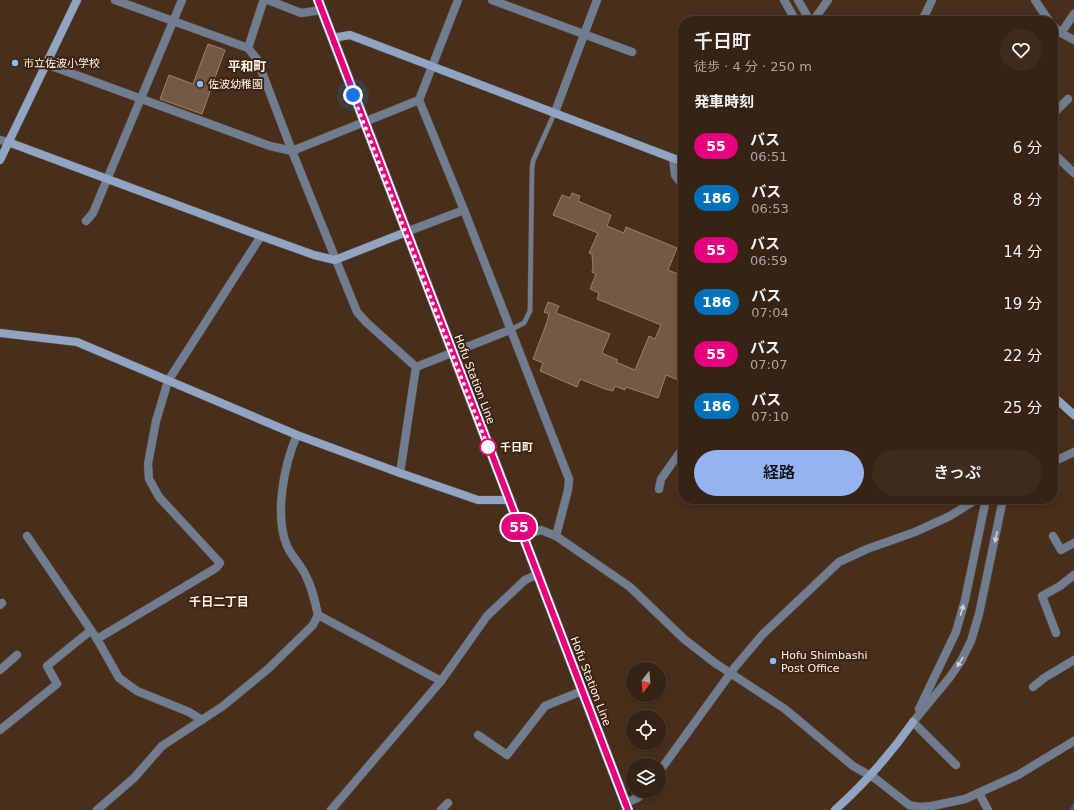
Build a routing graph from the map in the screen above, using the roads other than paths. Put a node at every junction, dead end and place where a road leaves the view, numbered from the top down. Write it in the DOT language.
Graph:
graph roads {
  1 [pos="77,0"];
  2 [pos="115,0"];
  3 [pos="182,0"];
  4 [pos="264,0"];
  5 [pos="318,0"];
  6 [pos="458,0"];
  7 [pos="492,0"];
  8 [pos="597,0"];
  9 [pos="784,0"];
  10 [pos="798,0"];
  11 [pos="828,0"];
  12 [pos="932,0"];
  13 [pos="1035,0"];
  14 [pos="322,10"];
  15 [pos="1074,14"];
  16 [pos="793,16"];
  17 [pos="808,16"];
  18 [pos="815,16"];
  19 [pos="924,16"];
  20 [pos="1046,16"];
  21 [pos="172,22"];
  22 [pos="1058,30"];
  23 [pos="1061,33"];
  24 [pos="585,34"];
  25 [pos="332,38"];
  26 [pos="1074,40"];
  27 [pos="248,48"];
  28 [pos="632,52"];
  29 [pos="46,64"];
  30 [pos="432,67"];
  31 [pos="141,99"];
  32 [pos="1068,99"];
  33 [pos="420,100"];
  34 [pos="1058,109"];
  35 [pos="555,112"];
  36 [pos="364,123"];
  37 [pos="4,141"];
  38 [pos="292,151"];
  39 [pos="673,158"];
  40 [pos="1058,158"];
  41 [pos="0,160"];
  42 [pos="678,160"];
  43 [pos="1074,173"];
  44 [pos="107,179"];
  45 [pos="678,179"];
  46 [pos="464,210"];
  47 [pos="86,221"];
  48 [pos="406,232"];
  49 [pos="261,236"];
  50 [pos="335,260"];
  51 [pos="510,330"];
  52 [pos="0,333"];
  53 [pos="452,353"];
  54 [pos="416,367"];
  55 [pos="168,381"];
  56 [pos="1058,401"];
  57 [pos="1074,415"];
  58 [pos="297,435"];
  59 [pos="1074,452"];
  60 [pos="678,455"];
  61 [pos="1058,460"];
  62 [pos="400,473"];
  63 [pos="659,489"];
  64 [pos="509,500"];
  65 [pos="969,504"];
  66 [pos="985,504"];
  67 [pos="1002,504"];
  68 [pos="27,536"];
  69 [pos="523,536"];
  70 [pos="556,536"];
  71 [pos="1053,536"];
  72 [pos="1074,542"];
  73 [pos="538,574"];
  74 [pos="1074,575"];
  75 [pos="318,615"];
  76 [pos="90,631"];
  77 [pos="1056,633"];
  78 [pos="97,639"];
  79 [pos="17,655"];
  80 [pos="1074,660"];
  81 [pos="0,670"];
  82 [pos="731,674"];
  83 [pos="441,681"];
  84 [pos="1033,688"];
  85 [pos="582,691"];
  86 [pos="202,720"];
  87 [pos="913,722"];
  88 [pos="0,730"];
  89 [pos="478,734"];
  90 [pos="1074,740"];
  91 [pos="666,762"];
  92 [pos="956,765"];
  93 [pos="870,777"];
  94 [pos="979,793"];
  95 [pos="637,798"];
  96 [pos="448,803"];
  97 [pos="627,807"];
  98 [pos="907,808"];
  99 [pos="97,810"];
  100 [pos="330,810"];
  101 [pos="441,810"];
  102 [pos="835,810"];
  103 [pos="988,810"];
  1 -- 29 [label="street"];
  2 -- 21 [label="street"];
  3 -- 21 [label="street"];
  4 -- 14 [label="street"];
  4 -- 27 [label="street"];
  5 -- 14 [label="main road, Hofu Station Line"];
  6 -- 30 [label="street"];
  7 -- 24 [label="street"];
  8 -- 24 [label="street"];
  9 -- 16 [label="street"];
  10 -- 17 [label="street"];
  11 -- 18 [label="street"];
  12 -- 19 [label="street"];
  13 -- 20 [label="street"];
  14 -- 25 [label="main road, Hofu Station Line"];
  15 -- 23 [label="street"];
  21 -- 27 [label="street"];
  21 -- 31 [label="street"];
  22 -- 23 [label="street"];
  23 -- 26 [label="street"];
  24 -- 28 [label="street"];
  24 -- 35 [label="street"];
  25 -- 30 [label="street"];
  25 -- 36 [label="main road, Hofu Station Line"];
  27 -- 38 [label="street"];
  29 -- 31 [label="street"];
  29 -- 37 [label="street"];
  30 -- 33 [label="street"];
  30 -- 35 [label="street"];
  31 -- 38 [label="street"];
  31 -- 44 [label="street"];
  32 -- 34 [label="street"];
  33 -- 36 [label="street"];
  33 -- 46 [label="street"];
  35 -- 39 [label="street"];
  35 -- 51 [label="lane"];
  36 -- 38 [label="street"];
  36 -- 48 [label="main road, Hofu Station Line"];
  37 -- 41 [label="street"];
  37 -- 44 [label="street"];
  38 -- 50 [label="street"];
  39 -- 42 [label="street"];
  39 -- 45 [label="street"];
  40 -- 43 [label="street"];
  44 -- 47 [label="street"];
  44 -- 49 [label="street"];
  46 -- 48 [label="street"];
  46 -- 51 [label="street"];
  48 -- 50 [label="street"];
  48 -- 53 [label="main road, Hofu Station Line"];
  49 -- 50 [label="street"];
  49 -- 55 [label="street"];
  50 -- 54 [label="street"];
  51 -- 53 [label="street"];
  51 -- 70 [label="street"];
  52 -- 55 [label="street"];
  53 -- 54 [label="street"];
  53 -- 64 [label="main road, Hofu Station Line"];
  54 -- 62 [label="street"];
  55 -- 58 [label="street"];
  55 -- 78 [label="street"];
  56 -- 57 [label="street"];
  58 -- 62 [label="street"];
  58 -- 75 [label="street"];
  59 -- 61 [label="street"];
  60 -- 63 [label="street"];
  62 -- 64 [label="street"];
  64 -- 69 [label="main road, Hofu Station Line"];
  65 -- 82 [label="street"];
  87 -- 66 [label="street, one-way"];
  67 -- 87 [label="street, one-way"];
  68 -- 76 [label="street"];
  69 -- 70 [label="street"];
  69 -- 73 [label="main road, Hofu Station Line"];
  70 -- 82 [label="street"];
  71 -- 72 [label="street"];
  73 -- 83 [label="street"];
  73 -- 85 [label="main road, Hofu Station Line"];
  74 -- 77 [label="street"];
  75 -- 83 [label="street"];
  75 -- 86 [label="street"];
  76 -- 78 [label="street"];
  76 -- 88 [label="street"];
  78 -- 86 [label="street"];
  79 -- 81 [label="street"];
  80 -- 84 [label="street"];
  82 -- 91 [label="street"];
  82 -- 93 [label="street"];
  83 -- 100 [label="street"];
  85 -- 89 [label="street"];
  85 -- 97 [label="main road, Hofu Station Line"];
  86 -- 99 [label="street"];
  87 -- 92 [label="street"];
  87 -- 93 [label="street"];
  90 -- 94 [label="street"];
  93 -- 98 [label="street"];
  93 -- 102 [label="street"];
  94 -- 98 [label="street"];
  94 -- 103 [label="street"];
  95 -- 97 [label="street"];
  96 -- 101 [label="street"];
}
